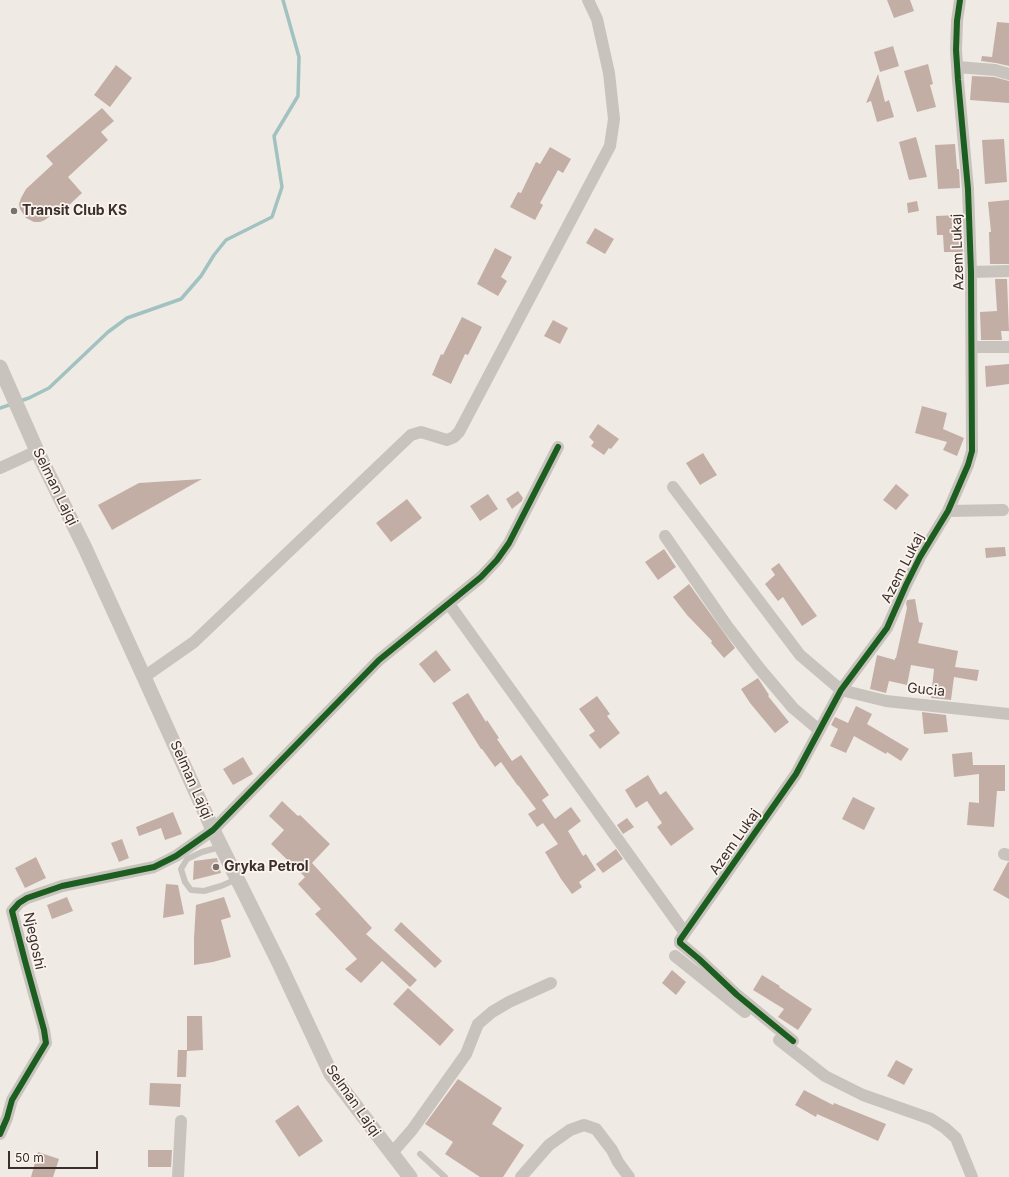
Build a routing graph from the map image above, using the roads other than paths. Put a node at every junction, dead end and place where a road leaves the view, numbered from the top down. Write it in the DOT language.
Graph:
graph roads {
  1 [pos="588,0"];
  2 [pos="960,0"];
  3 [pos="957,66"];
  4 [pos="1009,74"];
  5 [pos="1009,271"];
  6 [pos="971,272"];
  7 [pos="972,347"];
  8 [pos="1009,347"];
  9 [pos="0,367"];
  10 [pos="558,447"];
  11 [pos="37,451"];
  12 [pos="0,468"];
  13 [pos="673,487"];
  14 [pos="1003,510"];
  15 [pos="948,511"];
  16 [pos="666,536"];
  17 [pos="449,604"];
  18 [pos="144,677"];
  19 [pos="841,690"];
  20 [pos="1009,714"];
  21 [pos="819,730"];
  22 [pos="213,830"];
  23 [pos="221,847"];
  24 [pos="237,879"];
  25 [pos="685,933"];
  26 [pos="675,956"];
  27 [pos="551,983"];
  28 [pos="793,1042"];
  29 [pos="182,1121"];
  30 [pos="0,1134"];
  31 [pos="391,1154"];
  32 [pos="420,1154"];
  33 [pos="178,1177"];
  34 [pos="410,1177"];
  35 [pos="445,1177"];
  36 [pos="521,1177"];
  37 [pos="629,1177"];
  38 [pos="972,1177"];
  1 -- 18 [label="street"];
  2 -- 3 [label="street, Azem Lukaj"];
  3 -- 4 [label="street"];
  3 -- 6 [label="street, Azem Lukaj"];
  5 -- 6 [label="street"];
  6 -- 7 [label="street, Azem Lukaj"];
  7 -- 8 [label="street"];
  7 -- 15 [label="street, Azem Lukaj"];
  9 -- 11 [label="street, Selman Lajqi"];
  10 -- 17 [label="street"];
  11 -- 12 [label="street"];
  11 -- 18 [label="street, Selman Lajqi"];
  13 -- 19 [label="street"];
  14 -- 15 [label="street"];
  15 -- 19 [label="street, Azem Lukaj"];
  16 -- 21 [label="street"];
  17 -- 22 [label="street"];
  17 -- 25 [label="street"];
  18 -- 22 [label="street, Selman Lajqi"];
  19 -- 20 [label="street, Gucia"];
  19 -- 21 [label="street, Azem Lukaj"];
  21 -- 25 [label="street, Azem Lukaj"];
  22 -- 23 [label="street, Selman Lajqi"];
  22 -- 30 [label="street, Njegoshi"];
  23 -- 24 [label="street, Selman Lajqi"];
  23 -- 24 [label="lane"];
  24 -- 31 [label="street, Selman Lajqi"];
  25 -- 28 [label="street"];
  26 -- 38 [label="street"];
  27 -- 31 [label="street"];
  29 -- 33 [label="street"];
  31 -- 34 [label="street, Selman Lajqi"];
  32 -- 35 [label="lane"];
  36 -- 37 [label="street"];
}
